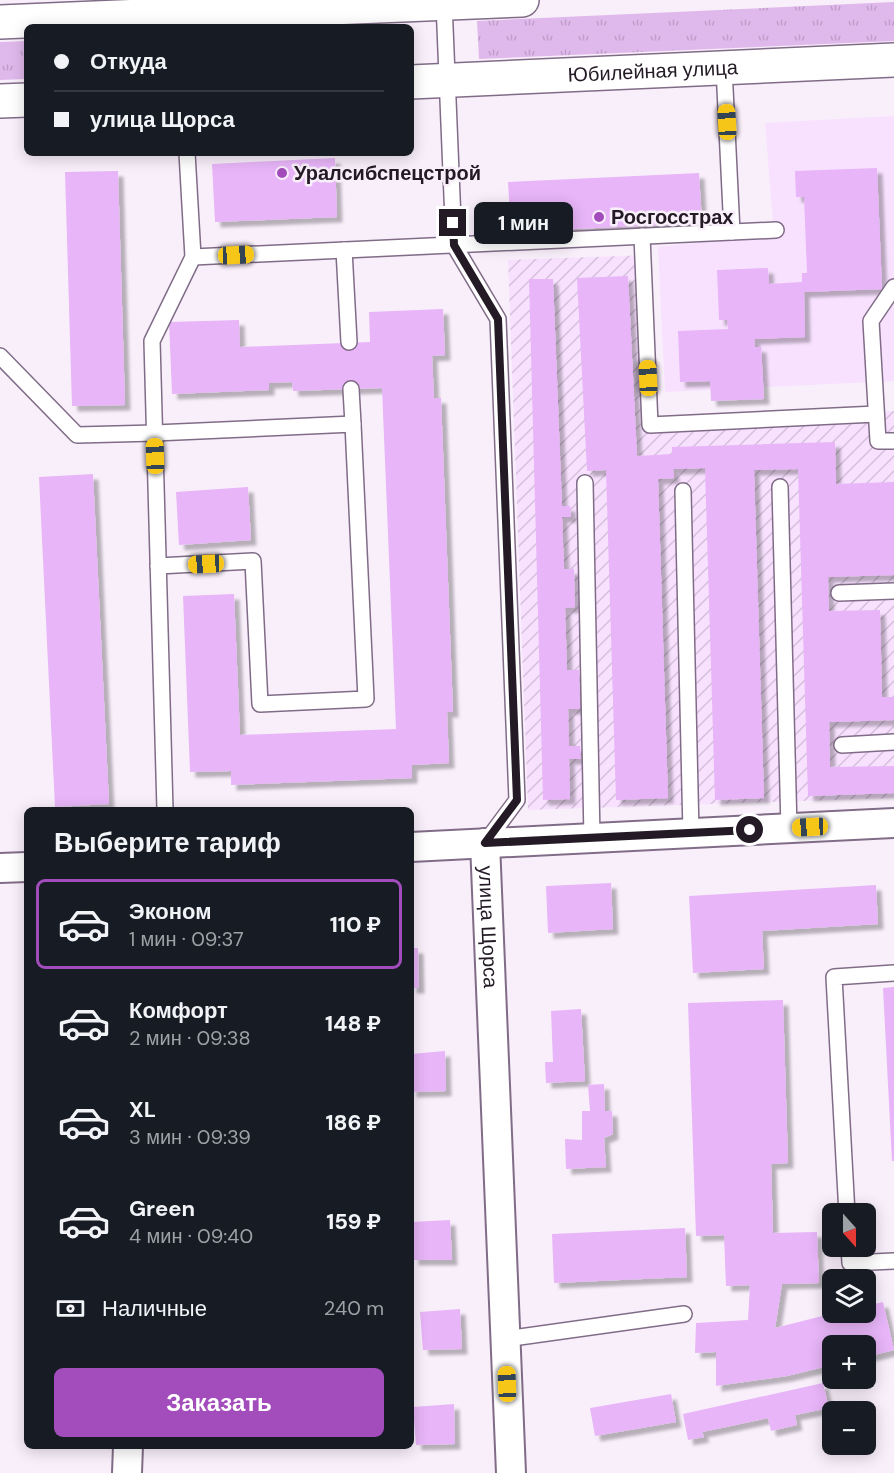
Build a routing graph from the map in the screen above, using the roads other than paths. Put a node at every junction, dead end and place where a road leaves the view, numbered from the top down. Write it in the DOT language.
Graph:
graph roads {
  1 [pos="522,0"];
  2 [pos="444,3"];
  3 [pos="0,22"];
  4 [pos="894,60"];
  5 [pos="724,68"];
  6 [pos="447,80"];
  7 [pos="414,82"];
  8 [pos="24,100"];
  9 [pos="0,101"];
  10 [pos="187,156"];
  11 [pos="776,230"];
  12 [pos="732,232"];
  13 [pos="642,236"];
  14 [pos="454,245"];
  15 [pos="344,250"];
  16 [pos="193,257"];
  17 [pos="894,287"];
  18 [pos="349,342"];
  19 [pos="0,356"];
  20 [pos="351,389"];
  21 [pos="876,414"];
  22 [pos="353,424"];
  23 [pos="155,434"];
  24 [pos="894,441"];
  25 [pos="585,483"];
  26 [pos="780,487"];
  27 [pos="682,491"];
  28 [pos="158,566"];
  29 [pos="894,591"];
  30 [pos="839,593"];
  31 [pos="894,742"];
  32 [pos="842,745"];
  33 [pos="165,807"];
  34 [pos="894,822"];
  35 [pos="789,828"];
  36 [pos="691,833"];
  37 [pos="592,838"];
  38 [pos="485,843"];
  39 [pos="414,847"];
  40 [pos="24,867"];
  41 [pos="0,868"];
  42 [pos="894,973"];
  43 [pos="846,1203"];
  44 [pos="850,1257"];
  45 [pos="894,1261"];
  46 [pos="684,1314"];
  47 [pos="506,1339"];
  48 [pos="128,1449"];
  49 [pos="127,1473"];
  50 [pos="511,1473"];
  1 -- 2 [label="main road"];
  2 -- 3 [label="main road"];
  2 -- 6 [label="lane, улица Щорса"];
  4 -- 5 [label="main road, Юбилейная улица"];
  5 -- 6 [label="main road, Юбилейная улица"];
  5 -- 12 [label="lane"];
  6 -- 7 [label="main road, Юбилейная улица"];
  6 -- 14 [label="lane, улица Щорса"];
  8 -- 9 [label="main road"];
  10 -- 16 [label="lane"];
  11 -- 12 [label="lane"];
  12 -- 13 [label="lane"];
  13 -- 14 [label="lane"];
  13 -- 21 [label="lane"];
  14 -- 15 [label="lane"];
  14 -- 38 [label="lane, улица Щорса"];
  15 -- 16 [label="lane"];
  15 -- 18 [label="lane"];
  16 -- 23 [label="lane"];
  17 -- 21 [label="lane"];
  19 -- 23 [label="lane"];
  20 -- 22 [label="lane"];
  21 -- 24 [label="lane"];
  22 -- 23 [label="lane"];
  22 -- 28 [label="lane"];
  23 -- 28 [label="lane"];
  25 -- 37 [label="lane"];
  26 -- 35 [label="lane"];
  27 -- 36 [label="lane"];
  28 -- 33 [label="lane"];
  29 -- 30 [label="lane"];
  31 -- 32 [label="lane"];
  34 -- 35 [label="street"];
  35 -- 36 [label="street"];
  36 -- 37 [label="street"];
  37 -- 38 [label="street"];
  38 -- 39 [label="street"];
  38 -- 47 [label="street, улица Щорса"];
  40 -- 41 [label="street"];
  42 -- 43 [label="lane"];
  44 -- 45 [label="lane"];
  46 -- 47 [label="lane"];
  47 -- 50 [label="street, улица Щорса"];
  48 -- 49 [label="street"];
}
